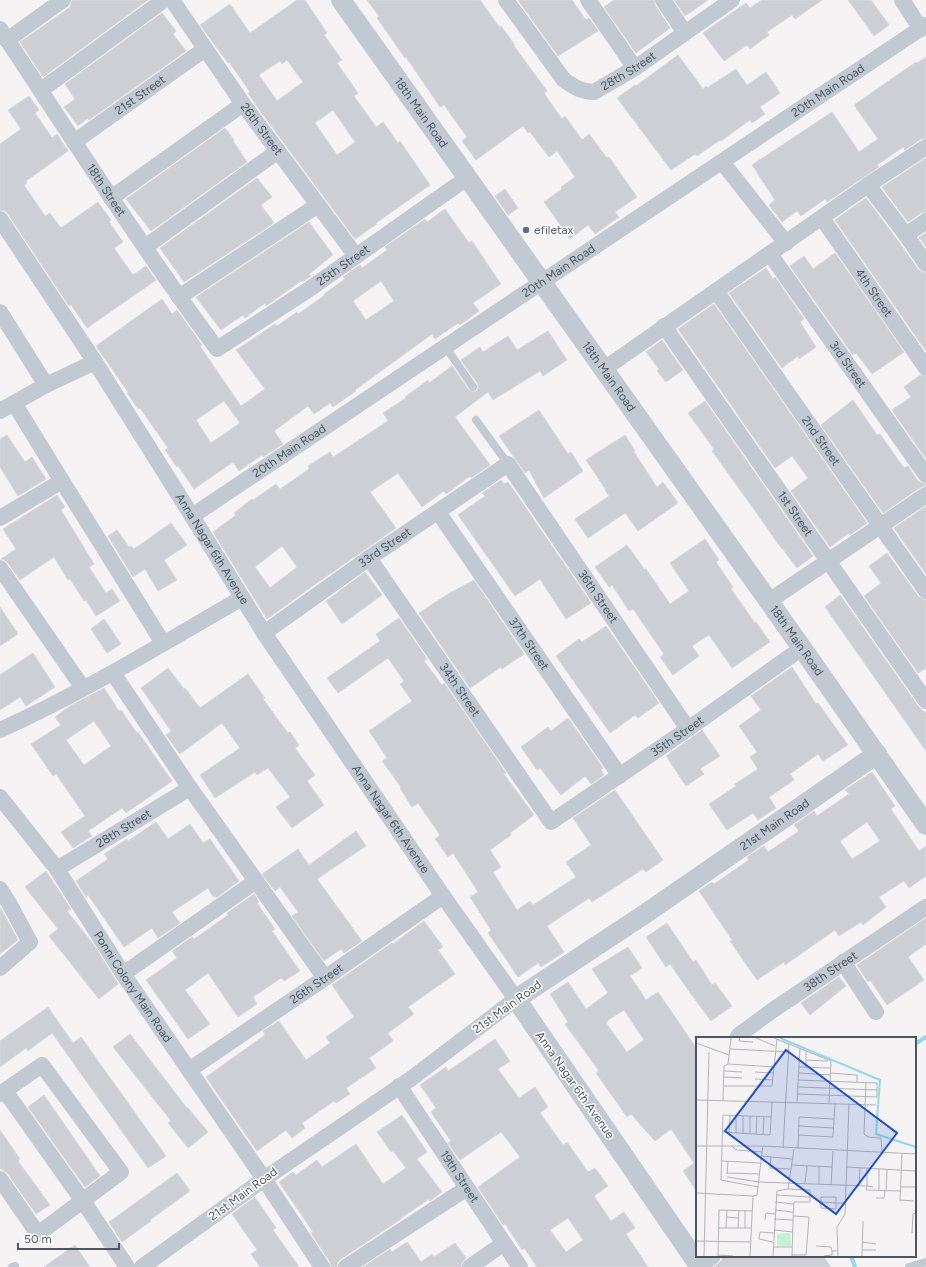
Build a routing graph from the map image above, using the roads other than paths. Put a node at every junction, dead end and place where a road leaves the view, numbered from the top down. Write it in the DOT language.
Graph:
graph roads {
  1 [pos="63,0"];
  2 [pos="164,0"];
  3 [pos="172,0"];
  4 [pos="341,0"];
  5 [pos="506,0"];
  6 [pos="588,0"];
  7 [pos="663,0"];
  8 [pos="731,0"];
  9 [pos="902,0"];
  10 [pos="924,27"];
  11 [pos="685,33"];
  12 [pos="4,34"];
  13 [pos="205,49"];
  14 [pos="635,68"];
  15 [pos="40,90"];
  16 [pos="243,104"];
  17 [pos="74,142"];
  18 [pos="926,147"];
  19 [pos="278,151"];
  20 [pos="722,162"];
  21 [pos="467,178"];
  22 [pos="868,185"];
  23 [pos="111,198"];
  24 [pos="318,205"];
  25 [pos="822,218"];
  26 [pos="0,219"];
  27 [pos="926,222"];
  28 [pos="906,235"];
  29 [pos="786,243"];
  30 [pos="144,247"];
  31 [pos="770,254"];
  32 [pos="356,256"];
  33 [pos="926,264"];
  34 [pos="542,282"];
  35 [pos="716,291"];
  36 [pos="179,298"];
  37 [pos="0,312"];
  38 [pos="664,326"];
  39 [pos="445,346"];
  40 [pos="217,349"];
  41 [pos="94,362"];
  42 [pos="926,368"];
  43 [pos="604,369"];
  44 [pos="46,385"];
  45 [pos="473,387"];
  46 [pos="14,403"];
  47 [pos="0,410"];
  48 [pos="476,420"];
  49 [pos="508,464"];
  50 [pos="926,476"];
  51 [pos="62,481"];
  52 [pos="926,495"];
  53 [pos="438,512"];
  54 [pos="192,516"];
  55 [pos="0,518"];
  56 [pos="880,526"];
  57 [pos="369,558"];
  58 [pos="827,561"];
  59 [pos="0,568"];
  60 [pos="926,591"];
  61 [pos="242,598"];
  62 [pos="769,601"];
  63 [pos="264,633"];
  64 [pos="163,643"];
  65 [pos="802,648"];
  66 [pos="113,673"];
  67 [pos="84,688"];
  68 [pos="926,701"];
  69 [pos="688,729"];
  70 [pos="0,730"];
  71 [pos="877,754"];
  72 [pos="620,776"];
  73 [pos="190,788"];
  74 [pos="0,797"];
  75 [pos="551,822"];
  76 [pos="926,825"];
  77 [pos="58,869"];
  78 [pos="256,882"];
  79 [pos="0,889"];
  80 [pos="443,896"];
  81 [pos="926,907"];
  82 [pos="843,962"];
  83 [pos="0,968"];
  84 [pos="123,974"];
  85 [pos="325,978"];
  86 [pos="516,999"];
  87 [pos="876,1012"];
  88 [pos="738,1037"];
  89 [pos="189,1070"];
  90 [pos="399,1086"];
  91 [pos="2,1092"];
  92 [pos="0,1179"];
  93 [pos="264,1179"];
  94 [pos="467,1188"];
  95 [pos="83,1201"];
  96 [pos="504,1243"];
  97 [pos="696,1252"];
  98 [pos="926,1262"];
  99 [pos="127,1267"];
  100 [pos="142,1267"];
  101 [pos="322,1267"];
  102 [pos="346,1267"];
  103 [pos="470,1267"];
  104 [pos="520,1267"];
  105 [pos="909,1267"];
  1 -- 12 [label="street"];
  2 -- 15 [label="street"];
  3 -- 13 [label="street, 26th Street"];
  4 -- 21 [label="street, 18th Main Road"];
  5 -- 14 [label="street, 28th Street"];
  6 -- 14 [label="street"];
  7 -- 11 [label="street"];
  8 -- 11 [label="street, 28th Street"];
  9 -- 10 [label="street"];
  10 -- 20 [label="street, 20th Main Road"];
  11 -- 14 [label="street, 28th Street"];
  12 -- 15 [label="street, 18th Street"];
  13 -- 16 [label="street, 26th Street"];
  13 -- 17 [label="street, 21st Street"];
  15 -- 17 [label="street, 18th Street"];
  16 -- 19 [label="street, 26th Street"];
  16 -- 23 [label="street"];
  17 -- 23 [label="street, 18th Street"];
  18 -- 22 [label="street"];
  19 -- 24 [label="street, 26th Street"];
  19 -- 30 [label="street"];
  20 -- 29 [label="street"];
  20 -- 34 [label="street, 20th Main Road"];
  21 -- 32 [label="street, 25th Street"];
  21 -- 34 [label="street, 18th Main Road"];
  22 -- 25 [label="street"];
  22 -- 28 [label="street"];
  23 -- 30 [label="street, 18th Street"];
  24 -- 32 [label="street, 26th Street"];
  24 -- 36 [label="street"];
  25 -- 29 [label="street"];
  25 -- 42 [label="street, 4th Street"];
  26 -- 41 [label="street, Anna Nagar 6th Avenue"];
  27 -- 28 [label="street"];
  28 -- 33 [label="street"];
  29 -- 31 [label="street"];
  30 -- 36 [label="street, 18th Street"];
  31 -- 35 [label="street"];
  31 -- 50 [label="street, 3rd Street"];
  32 -- 40 [label="street, 25th Street"];
  34 -- 39 [label="street, 20th Main Road"];
  34 -- 43 [label="street, 18th Main Road"];
  35 -- 38 [label="street"];
  35 -- 56 [label="street, 2nd Street"];
  36 -- 40 [label="street, 18th Street"];
  37 -- 44 [label="street"];
  38 -- 43 [label="street"];
  38 -- 58 [label="street, 1st Street"];
  39 -- 45 [label="lane"];
  39 -- 54 [label="street, 20th Main Road"];
  41 -- 44 [label="street"];
  41 -- 54 [label="street, Anna Nagar 6th Avenue"];
  43 -- 62 [label="street, 18th Main Road"];
  44 -- 46 [label="street"];
  46 -- 47 [label="street"];
  46 -- 51 [label="street"];
  48 -- 49 [label="lane"];
  49 -- 53 [label="street, 33rd Street"];
  49 -- 69 [label="street, 36th Street"];
  51 -- 55 [label="street"];
  51 -- 64 [label="street"];
  52 -- 56 [label="street"];
  53 -- 57 [label="street, 33rd Street"];
  53 -- 72 [label="street, 37th Street"];
  54 -- 61 [label="street, Anna Nagar 6th Avenue"];
  56 -- 58 [label="street"];
  56 -- 60 [label="street, 2nd Street"];
  57 -- 63 [label="street, 33rd Street"];
  57 -- 75 [label="street, 34th Street"];
  58 -- 62 [label="street"];
  58 -- 68 [label="street, 1st Street"];
  59 -- 67 [label="street"];
  61 -- 63 [label="street, Anna Nagar 6th Avenue"];
  61 -- 64 [label="street"];
  62 -- 65 [label="street, 18th Main Road"];
  63 -- 80 [label="street, Anna Nagar 6th Avenue"];
  64 -- 66 [label="street"];
  65 -- 69 [label="street, 35th Street"];
  65 -- 71 [label="street, 18th Main Road"];
  66 -- 67 [label="street"];
  66 -- 73 [label="street"];
  67 -- 70 [label="street"];
  69 -- 72 [label="street, 35th Street"];
  71 -- 76 [label="street, 18th Main Road"];
  71 -- 86 [label="street, 21st Main Road"];
  72 -- 75 [label="street, 35th Street"];
  73 -- 77 [label="street, 28th Street"];
  73 -- 78 [label="street"];
  74 -- 77 [label="street, Ponni Colony Main Road"];
  77 -- 84 [label="street, Ponni Colony Main Road"];
  78 -- 84 [label="street"];
  78 -- 85 [label="street"];
  79 -- 83 [label="street"];
  80 -- 85 [label="street, 26th Street"];
  80 -- 86 [label="street, Anna Nagar 6th Avenue"];
  81 -- 82 [label="street, 38th Street"];
  82 -- 87 [label="street"];
  82 -- 88 [label="street, 38th Street"];
  84 -- 89 [label="street, Ponni Colony Main Road"];
  85 -- 89 [label="street, 26th Street"];
  86 -- 90 [label="street, 21st Main Road"];
  86 -- 97 [label="street, Anna Nagar 6th Avenue"];
  89 -- 93 [label="street, Ponni Colony Main Road"];
  90 -- 93 [label="street, 21st Main Road"];
  90 -- 94 [label="street, 19th Street"];
  91 -- 95 [label="street"];
  91 -- 95 [label="street"];
  92 -- 95 [label="street"];
  93 -- 100 [label="street, 21st Main Road"];
  93 -- 101 [label="street, Ponni Colony Main Road"];
  94 -- 96 [label="street, 19th Street"];
  94 -- 102 [label="street"];
  95 -- 99 [label="street"];
  96 -- 103 [label="street"];
  96 -- 104 [label="street, 19th Street"];
  98 -- 105 [label="lane"];
}
